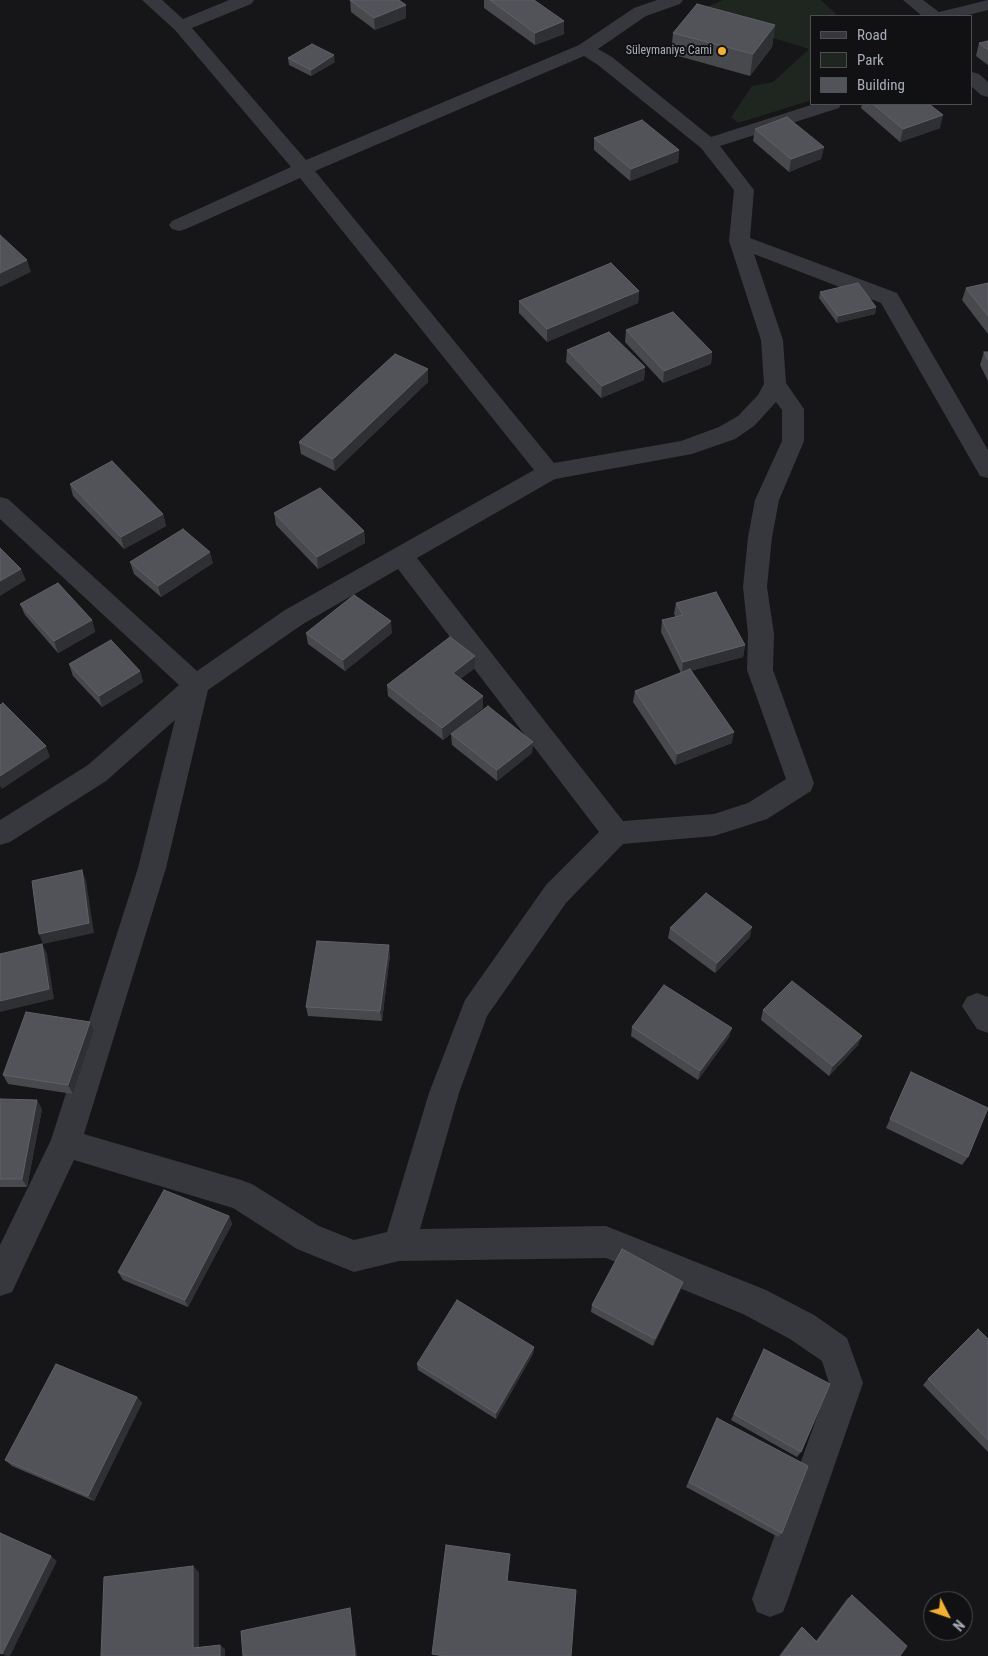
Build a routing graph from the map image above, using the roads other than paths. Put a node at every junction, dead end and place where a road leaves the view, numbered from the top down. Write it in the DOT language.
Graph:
graph roads {
  1 [pos="151,0"];
  2 [pos="245,0"];
  3 [pos="674,0"];
  4 [pos="912,0"];
  5 [pos="988,5"];
  6 [pos="632,6"];
  7 [pos="932,15"];
  8 [pos="948,15"];
  9 [pos="181,26"];
  10 [pos="585,49"];
  11 [pos="973,79"];
  12 [pos="988,91"];
  13 [pos="829,105"];
  14 [pos="708,144"];
  15 [pos="303,169"];
  16 [pos="179,226"];
  17 [pos="739,241"];
  18 [pos="775,384"];
  19 [pos="988,470"];
  20 [pos="549,472"];
  21 [pos="0,505"];
  22 [pos="402,556"];
  23 [pos="196,686"];
  24 [pos="616,833"];
  25 [pos="0,834"];
  26 [pos="66,1143"];
  27 [pos="399,1245"];
  28 [pos="0,1280"];
  29 [pos="770,1600"];
  1 -- 9 [label="street"];
  2 -- 9 [label="street"];
  3 -- 6 [label="street"];
  4 -- 7 [label="street"];
  5 -- 8 [label="street"];
  6 -- 10 [label="street"];
  9 -- 15 [label="street"];
  10 -- 14 [label="street"];
  10 -- 15 [label="street"];
  11 -- 12 [label="street"];
  13 -- 14 [label="street"];
  14 -- 17 [label="street"];
  15 -- 16 [label="street"];
  15 -- 20 [label="street"];
  17 -- 18 [label="street"];
  17 -- 19 [label="street"];
  18 -- 20 [label="street"];
  18 -- 24 [label="street"];
  20 -- 22 [label="street"];
  21 -- 23 [label="street"];
  22 -- 23 [label="street"];
  22 -- 24 [label="street"];
  23 -- 25 [label="street"];
  23 -- 26 [label="street"];
  24 -- 27 [label="street"];
  26 -- 27 [label="street"];
  26 -- 28 [label="street"];
  27 -- 29 [label="street"];
}
